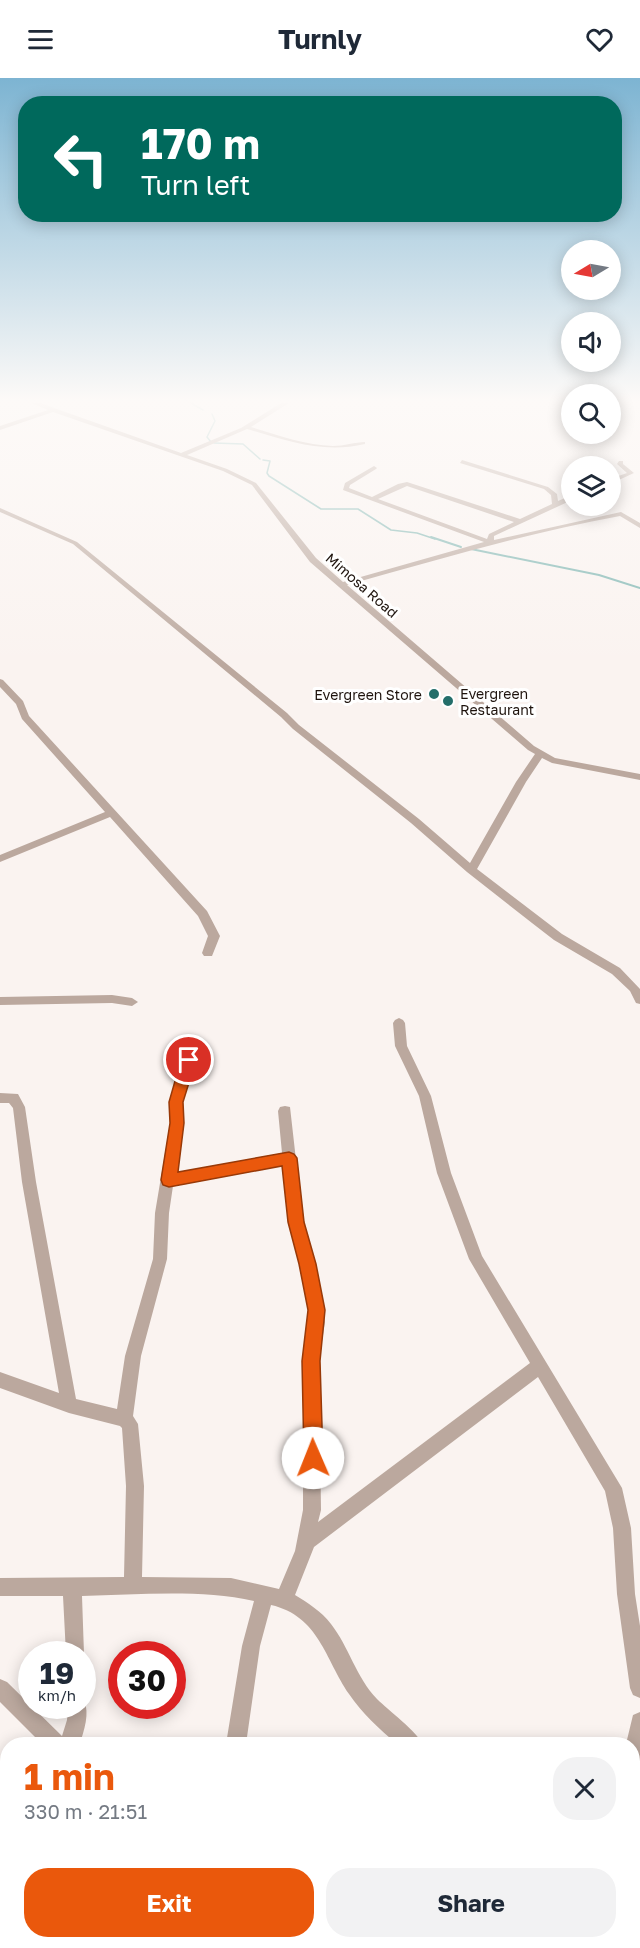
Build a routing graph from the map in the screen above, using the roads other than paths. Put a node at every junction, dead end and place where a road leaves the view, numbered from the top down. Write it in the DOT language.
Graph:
graph roads {
  1 [pos="260,490"];
  2 [pos="348,490"];
  3 [pos="388,490"];
  4 [pos="426,490"];
  5 [pos="549,490"];
  6 [pos="373,500"];
  7 [pos="561,502"];
  8 [pos="555,505"];
  9 [pos="0,510"];
  10 [pos="519,521"];
  11 [pos="640,526"];
  12 [pos="490,542"];
  13 [pos="340,585"];
  14 [pos="0,682"];
  15 [pos="540,754"];
  16 [pos="640,777"];
  17 [pos="110,813"];
  18 [pos="0,859"];
  19 [pos="471,870"];
  20 [pos="208,953"];
  21 [pos="640,1000"];
  22 [pos="0,1001"];
  23 [pos="132,1002"];
  24 [pos="399,1023"];
  25 [pos="189,1060"];
  26 [pos="0,1098"];
  27 [pos="285,1111"];
  28 [pos="289,1158"];
  29 [pos="169,1180"];
  30 [pos="540,1365"];
  31 [pos="0,1380"];
  32 [pos="69,1405"];
  33 [pos="124,1419"];
  34 [pos="305,1543"];
  35 [pos="72,1586"];
  36 [pos="133,1586"];
  37 [pos="0,1587"];
  38 [pos="274,1596"];
  39 [pos="74,1641"];
  40 [pos="639,1674"];
  41 [pos="0,1689"];
  42 [pos="77,1719"];
  43 [pos="640,1722"];
  44 [pos="49,1737"];
  45 [pos="72,1737"];
  46 [pos="237,1737"];
  47 [pos="405,1737"];
  48 [pos="637,1737"];
  1 -- 13 [label="street, Mimosa Road"];
  2 -- 6 [label="street"];
  3 -- 6 [label="street"];
  4 -- 10 [label="street"];
  5 -- 8 [label="street"];
  6 -- 12 [label="street"];
  7 -- 8 [label="street"];
  8 -- 10 [label="street"];
  9 -- 19 [label="street"];
  10 -- 12 [label="street"];
  11 -- 12 [label="street"];
  12 -- 13 [label="street"];
  13 -- 15 [label="street, Mimosa Road"];
  14 -- 17 [label="street"];
  15 -- 16 [label="street, Mimosa Road"];
  15 -- 19 [label="street"];
  17 -- 18 [label="street"];
  17 -- 20 [label="street"];
  19 -- 21 [label="street"];
  22 -- 23 [label="street"];
  24 -- 30 [label="street"];
  25 -- 29 [label="street"];
  26 -- 32 [label="street"];
  27 -- 28 [label="street"];
  28 -- 29 [label="street"];
  28 -- 34 [label="street"];
  29 -- 33 [label="street"];
  30 -- 34 [label="street"];
  30 -- 40 [label="street"];
  31 -- 32 [label="street"];
  32 -- 33 [label="street"];
  33 -- 36 [label="street"];
  34 -- 38 [label="street"];
  35 -- 36 [label="street"];
  35 -- 37 [label="street"];
  35 -- 39 [label="street"];
  36 -- 38 [label="street"];
  38 -- 46 [label="street"];
  38 -- 47 [label="street"];
  41 -- 44 [label="street"];
  42 -- 45 [label="street"];
  43 -- 48 [label="street"];
}
